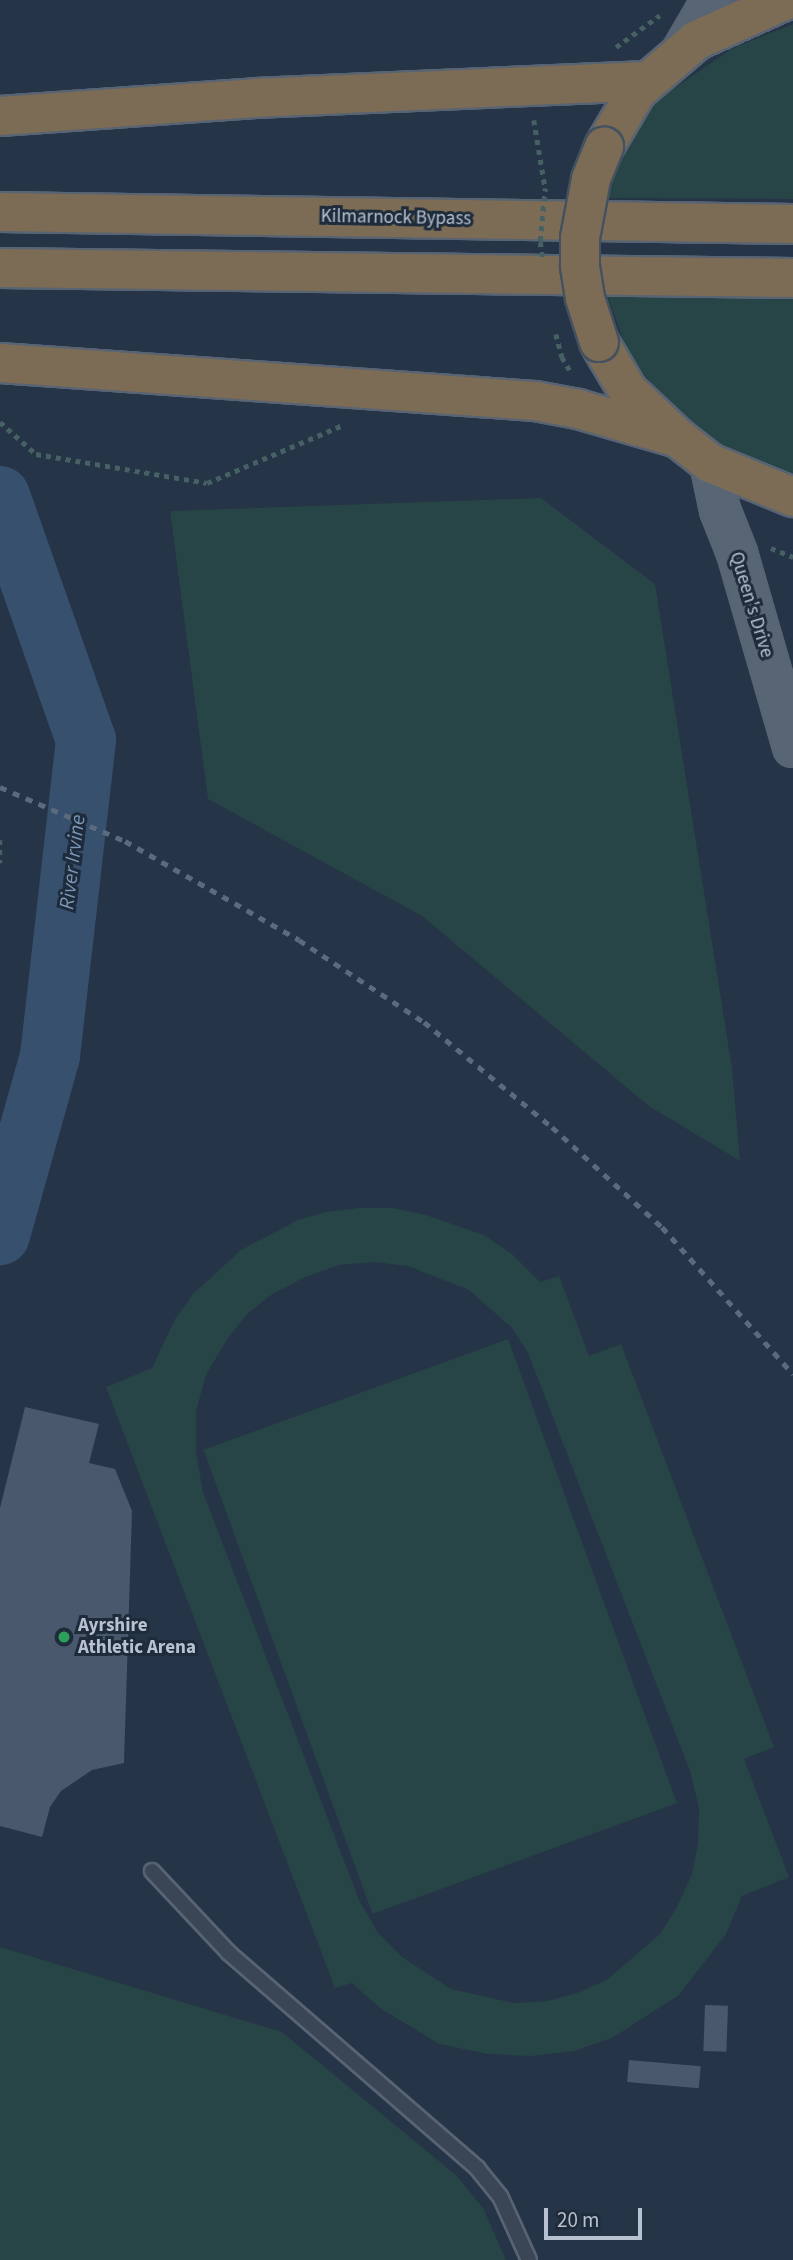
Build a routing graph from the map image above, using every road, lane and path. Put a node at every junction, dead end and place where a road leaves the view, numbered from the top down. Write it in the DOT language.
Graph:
graph roads {
  1 [pos="712,0"];
  2 [pos="786,0"];
  3 [pos="681,53"];
  4 [pos="647,81"];
  5 [pos="0,116"];
  6 [pos="0,212"];
  7 [pos="793,224"];
  8 [pos="0,268"];
  9 [pos="793,278"];
  10 [pos="11,364"];
  11 [pos="0,422"];
  12 [pos="347,423"];
  13 [pos="678,438"];
  14 [pos="710,463"];
  15 [pos="793,497"];
  16 [pos="793,747"];
  17 [pos="0,840"];
  18 [pos="0,863"];
  19 [pos="152,1871"];
  20 [pos="529,2260"];
  1 -- 3 [label="main road"];
  2 -- 3 [label="highway"];
  3 -- 4 [label="highway"];
  4 -- 5 [label="highway"];
  4 -- 13 [label="highway, bridge"];
  6 -- 7 [label="highway, Kilmarnock Bypass"];
  8 -- 9 [label="highway"];
  10 -- 13 [label="highway"];
  11 -- 12 [label="path"];
  13 -- 14 [label="highway"];
  14 -- 15 [label="highway"];
  14 -- 16 [label="main road, Queen's Drive"];
  17 -- 18 [label="path"];
  19 -- 20 [label="lane"];
}
